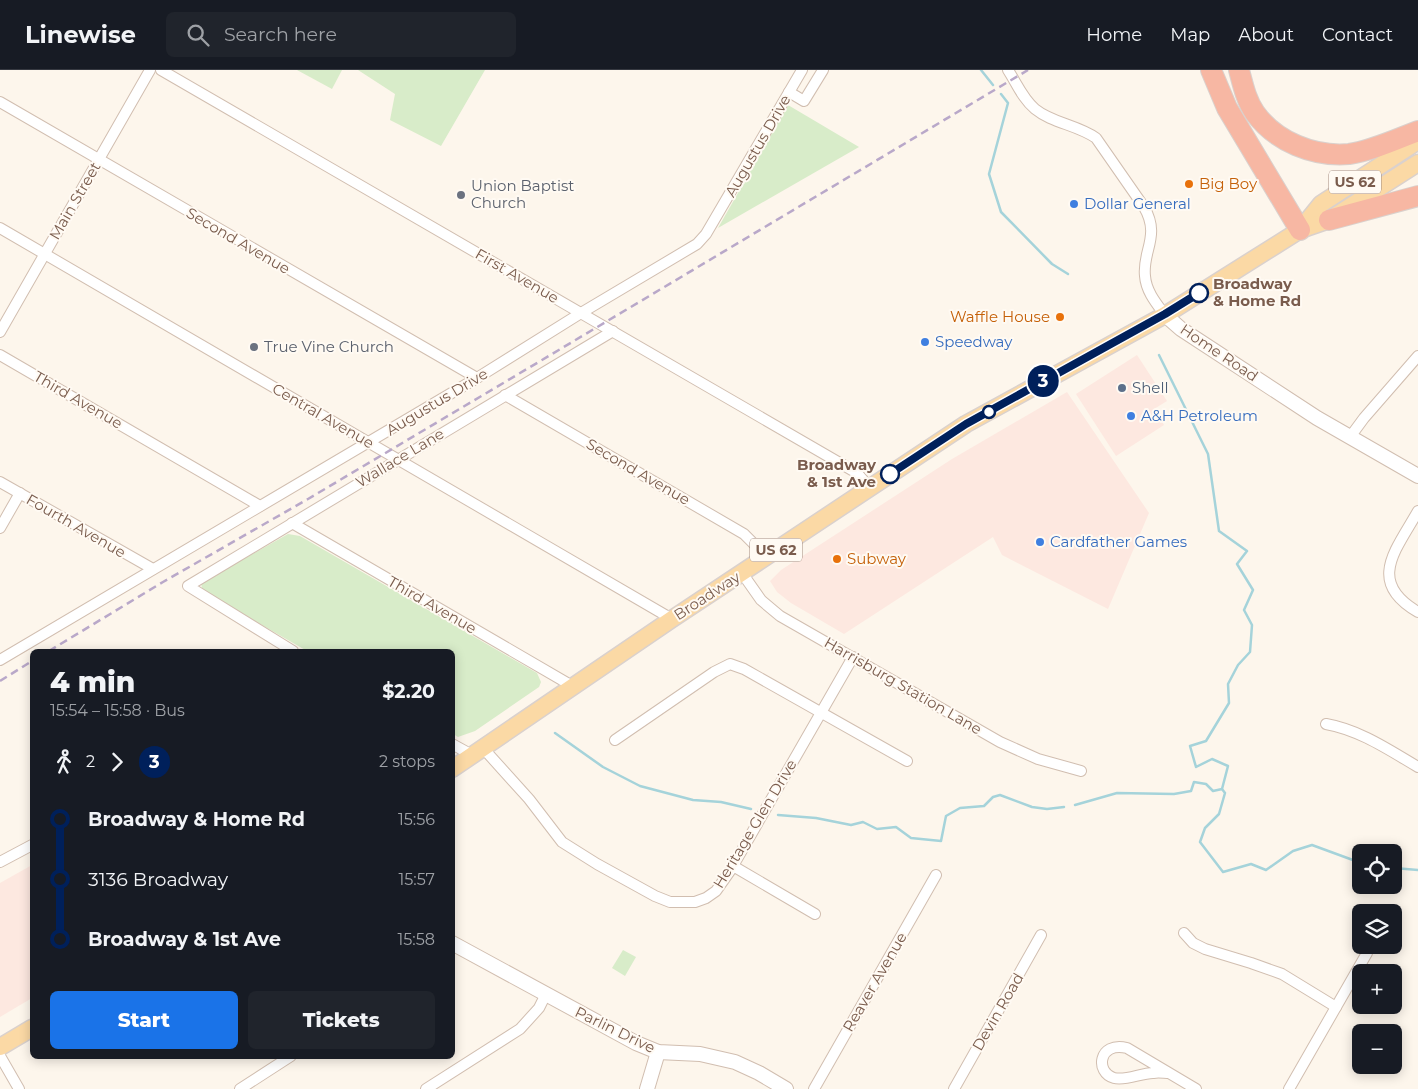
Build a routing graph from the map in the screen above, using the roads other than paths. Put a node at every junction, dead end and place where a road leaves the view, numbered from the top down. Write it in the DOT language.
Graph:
graph roads {
  1 [pos="150,70"];
  2 [pos="161,70"];
  3 [pos="802,70"];
  4 [pos="822,70"];
  5 [pos="1008,70"];
  6 [pos="1211,70"];
  7 [pos="1239,70"];
  8 [pos="789,92"];
  9 [pos="0,102"];
  10 [pos="1418,131"];
  11 [pos="1418,141"];
  12 [pos="98,160"];
  13 [pos="1418,163"];
  14 [pos="1418,196"];
  15 [pos="1329,220"];
  16 [pos="0,228"];
  17 [pos="1300,230"];
  18 [pos="44,255"];
  19 [pos="581,313"];
  20 [pos="1165,314"];
  21 [pos="612,331"];
  22 [pos="0,332"];
  23 [pos="0,355"];
  24 [pos="1418,356"];
  25 [pos="477,378"];
  26 [pos="505,395"];
  27 [pos="1350,437"];
  28 [pos="370,442"];
  29 [pos="398,459"];
  30 [pos="1418,476"];
  31 [pos="0,482"];
  32 [pos="870,488"];
  33 [pos="20,493"];
  34 [pos="260,506"];
  35 [pos="1418,511"];
  36 [pos="292,523"];
  37 [pos="0,528"];
  38 [pos="766,556"];
  39 [pos="153,569"];
  40 [pos="742,573"];
  41 [pos="1418,612"];
  42 [pos="672,619"];
  43 [pos="290,649"];
  44 [pos="853,657"];
  45 [pos="0,660"];
  46 [pos="574,687"];
  47 [pos="822,712"];
  48 [pos="1326,724"];
  49 [pos="615,740"];
  50 [pos="455,745"];
  51 [pos="478,752"];
  52 [pos="907,761"];
  53 [pos="455,767"];
  54 [pos="1418,767"];
  55 [pos="1081,771"];
  56 [pos="30,845"];
  57 [pos="0,862"];
  58 [pos="734,866"];
  59 [pos="936,875"];
  60 [pos="815,914"];
  61 [pos="1184,933"];
  62 [pos="1042,935"];
  63 [pos="455,945"];
  64 [pos="1366,954"];
  65 [pos="546,994"];
  66 [pos="1336,1007"];
  67 [pos="30,1029"];
  68 [pos="0,1047"];
  69 [pos="658,1052"];
  70 [pos="0,1056"];
  71 [pos="285,1059"];
  72 [pos="1169,1074"];
  73 [pos="19,1089"];
  74 [pos="240,1089"];
  75 [pos="426,1089"];
  76 [pos="647,1089"];
  77 [pos="786,1089"];
  78 [pos="814,1089"];
  79 [pos="954,1089"];
  80 [pos="1196,1089"];
  81 [pos="1289,1089"];
  1 -- 12 [label="street, Main Street"];
  2 -- 19 [label="street, First Avenue"];
  3 -- 8 [label="street, Augustus Drive"];
  4 -- 8 [label="street"];
  5 -- 20 [label="street, Home Road"];
  6 -- 17 [label="highway"];
  7 -- 10 [label="highway"];
  8 -- 19 [label="street, Augustus Drive"];
  9 -- 12 [label="street, Second Avenue"];
  11 -- 17 [label="main road, US 62"];
  12 -- 18 [label="street, Main Street"];
  12 -- 25 [label="street, Second Avenue"];
  13 -- 15 [label="main road, US 62"];
  14 -- 15 [label="highway"];
  15 -- 17 [label="main road, US 62"];
  16 -- 18 [label="street, Central Avenue"];
  17 -- 20 [label="main road, Broadway / US 62"];
  18 -- 22 [label="street, Main Street"];
  18 -- 28 [label="street, Central Avenue"];
  19 -- 21 [label="street, First Avenue"];
  19 -- 25 [label="street, Augustus Drive"];
  20 -- 27 [label="street, Home Road"];
  20 -- 32 [label="main road, Broadway / US 62"];
  21 -- 26 [label="street, Wallace Lane"];
  21 -- 32 [label="street, First Avenue"];
  23 -- 34 [label="street, Third Avenue"];
  24 -- 27 [label="street"];
  25 -- 28 [label="street, Augustus Drive"];
  26 -- 29 [label="street, Wallace Lane"];
  26 -- 38 [label="street, Second Avenue"];
  27 -- 30 [label="street, Home Road"];
  28 -- 29 [label="street, Central Avenue"];
  28 -- 34 [label="street, Augustus Drive"];
  29 -- 36 [label="street, Wallace Lane"];
  29 -- 42 [label="street, Central Avenue"];
  31 -- 33 [label="street, Fourth Avenue"];
  32 -- 38 [label="main road, Broadway / US 62"];
  33 -- 37 [label="street"];
  33 -- 39 [label="street, Fourth Avenue"];
  34 -- 39 [label="street, Augustus Drive"];
  35 -- 41 [label="street"];
  36 -- 43 [label="street, Wallace Lane"];
  36 -- 46 [label="street, Third Avenue"];
  38 -- 40 [label="main road, Broadway / US 62"];
  39 -- 45 [label="street, Augustus Drive"];
  40 -- 42 [label="main road, Broadway / US 62"];
  40 -- 44 [label="street, Harrisburg Station Lane"];
  42 -- 46 [label="main road, Broadway / US 62"];
  44 -- 47 [label="street, Heritage Glen Drive"];
  44 -- 55 [label="street, Harrisburg Station Lane"];
  46 -- 51 [label="main road, Broadway / US 62"];
  47 -- 49 [label="street"];
  47 -- 52 [label="street"];
  47 -- 58 [label="street, Heritage Glen Drive"];
  48 -- 54 [label="street"];
  50 -- 51 [label="street"];
  51 -- 53 [label="main road, Broadway / US 62"];
  51 -- 58 [label="street, Heritage Glen Drive"];
  56 -- 57 [label="street"];
  58 -- 60 [label="street"];
  59 -- 78 [label="street, Reaver Avenue"];
  61 -- 66 [label="street"];
  62 -- 79 [label="street, Devin Road"];
  63 -- 65 [label="street, Parlin Drive"];
  64 -- 66 [label="street"];
  65 -- 69 [label="street, Parlin Drive"];
  65 -- 75 [label="street"];
  66 -- 81 [label="street"];
  67 -- 68 [label="main road"];
  69 -- 76 [label="street"];
  69 -- 77 [label="street, Parlin Drive"];
  70 -- 73 [label="street"];
  71 -- 74 [label="street"];
  72 -- 72 [label="street"];
  72 -- 80 [label="street"];
}
